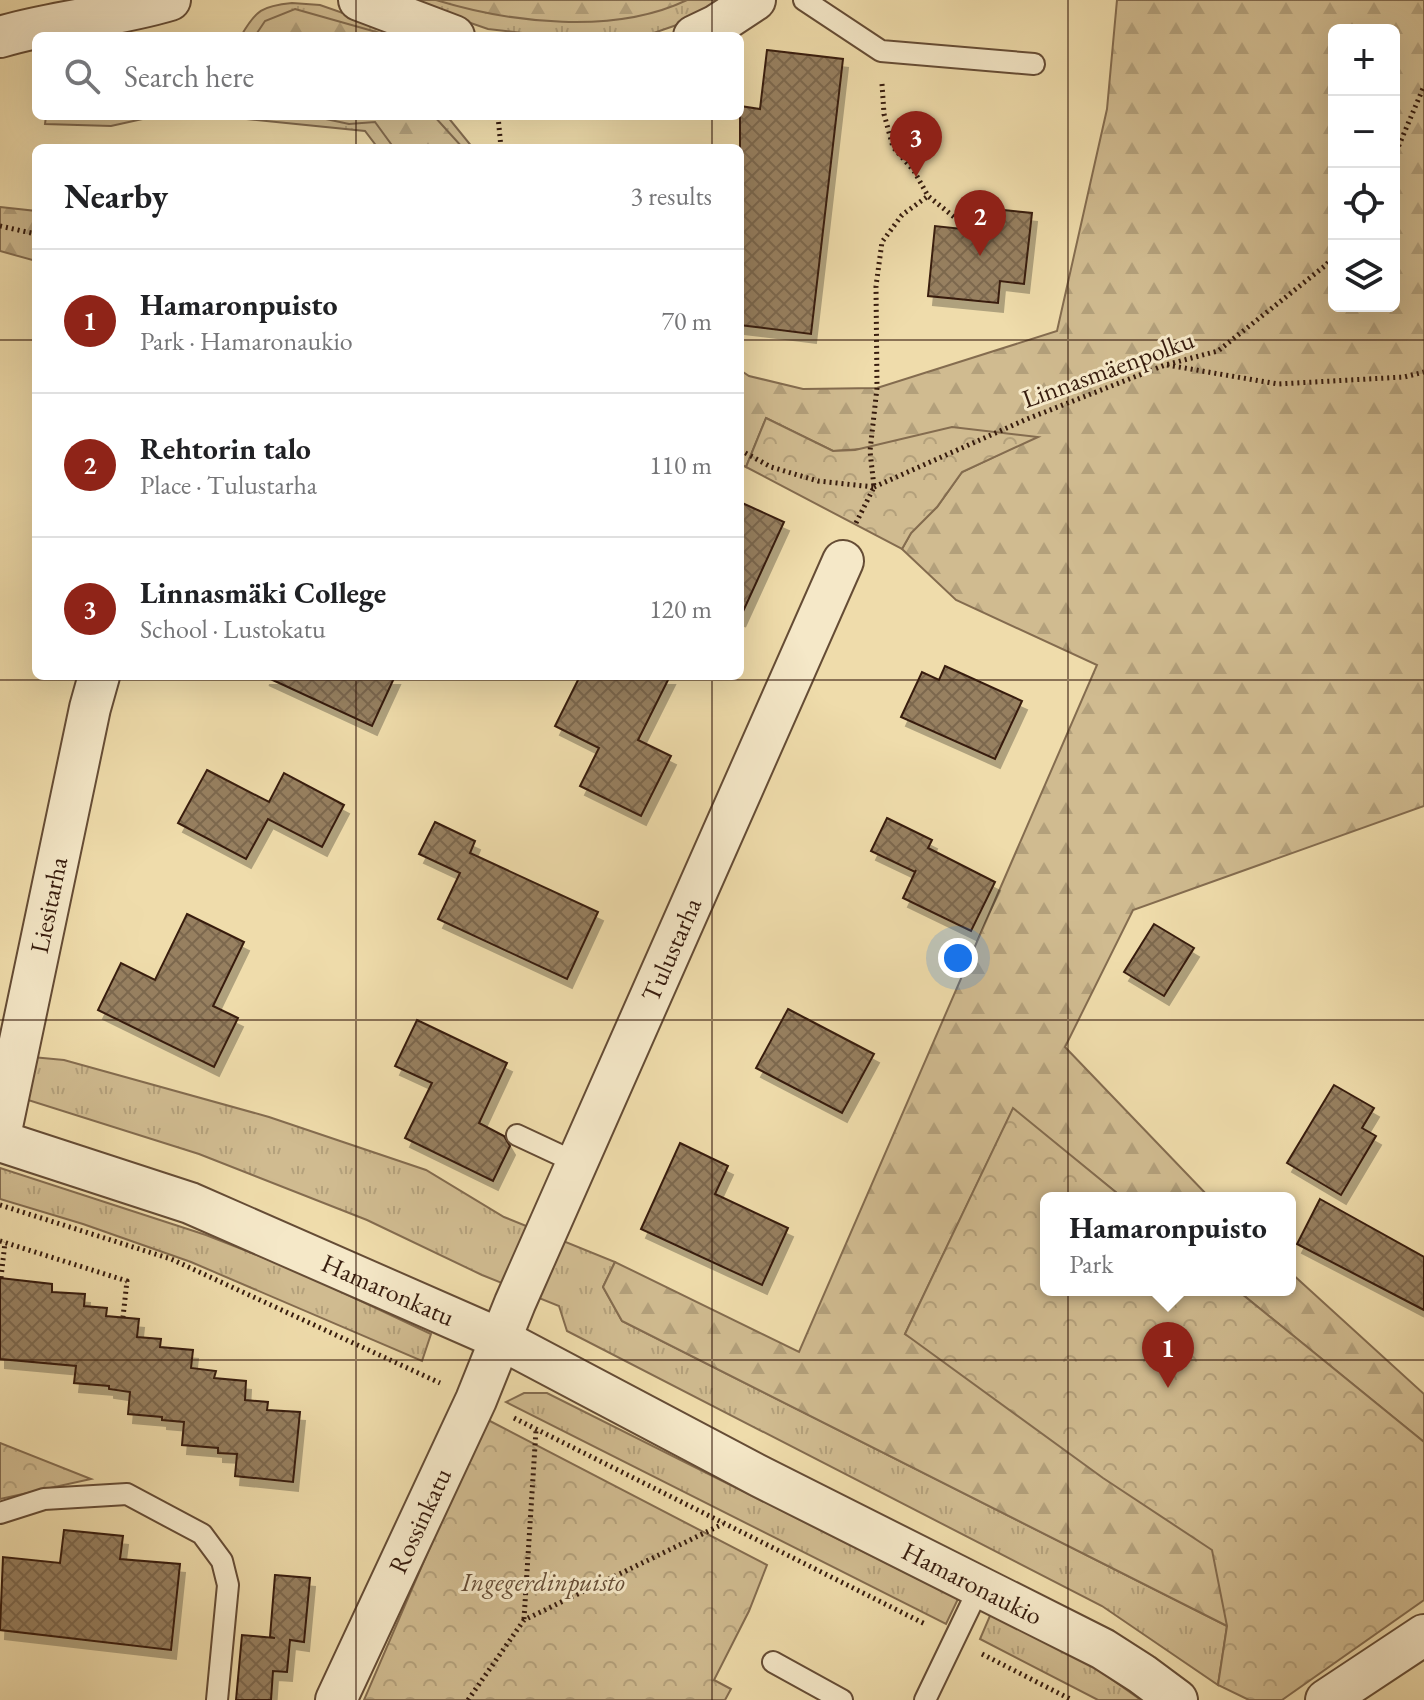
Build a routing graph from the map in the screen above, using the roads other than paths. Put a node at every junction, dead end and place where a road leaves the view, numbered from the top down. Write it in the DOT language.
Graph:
graph roads {
  1 [pos="170,0"];
  2 [pos="359,0"];
  3 [pos="755,0"];
  4 [pos="804,0"];
  5 [pos="443,32"];
  6 [pos="702,32"];
  7 [pos="0,37"];
  8 [pos="1034,64"];
  9 [pos="843,561"];
  10 [pos="98,680"];
  11 [pos="517,1135"];
  12 [pos="0,1138"];
  13 [pos="577,1163"];
  14 [pos="500,1339"];
  15 [pos="761,1477"];
  16 [pos="0,1513"];
  17 [pos="979,1588"];
  18 [pos="1424,1635"];
  19 [pos="773,1662"];
  20 [pos="1345,1694"];
  21 [pos="217,1700"];
  22 [pos="336,1700"];
  23 [pos="842,1700"];
  24 [pos="925,1700"];
  25 [pos="1177,1700"];
  1 -- 7 [label="street"];
  2 -- 5 [label="street"];
  3 -- 6 [label="street"];
  4 -- 8 [label="lane"];
  9 -- 13 [label="street, Tulustarha"];
  10 -- 12 [label="street, Liesitarha"];
  11 -- 13 [label="lane"];
  12 -- 14 [label="street, Hamaronkatu"];
  13 -- 14 [label="street, Tulustarha"];
  14 -- 15 [label="street, Hamaronkatu"];
  14 -- 22 [label="street, Rossinkatu"];
  15 -- 17 [label="street, Hamaronaukio"];
  16 -- 21 [label="lane"];
  17 -- 24 [label="lane"];
  17 -- 25 [label="street, Hamaronaukio"];
  18 -- 20 [label="street"];
  19 -- 23 [label="lane"];
}
